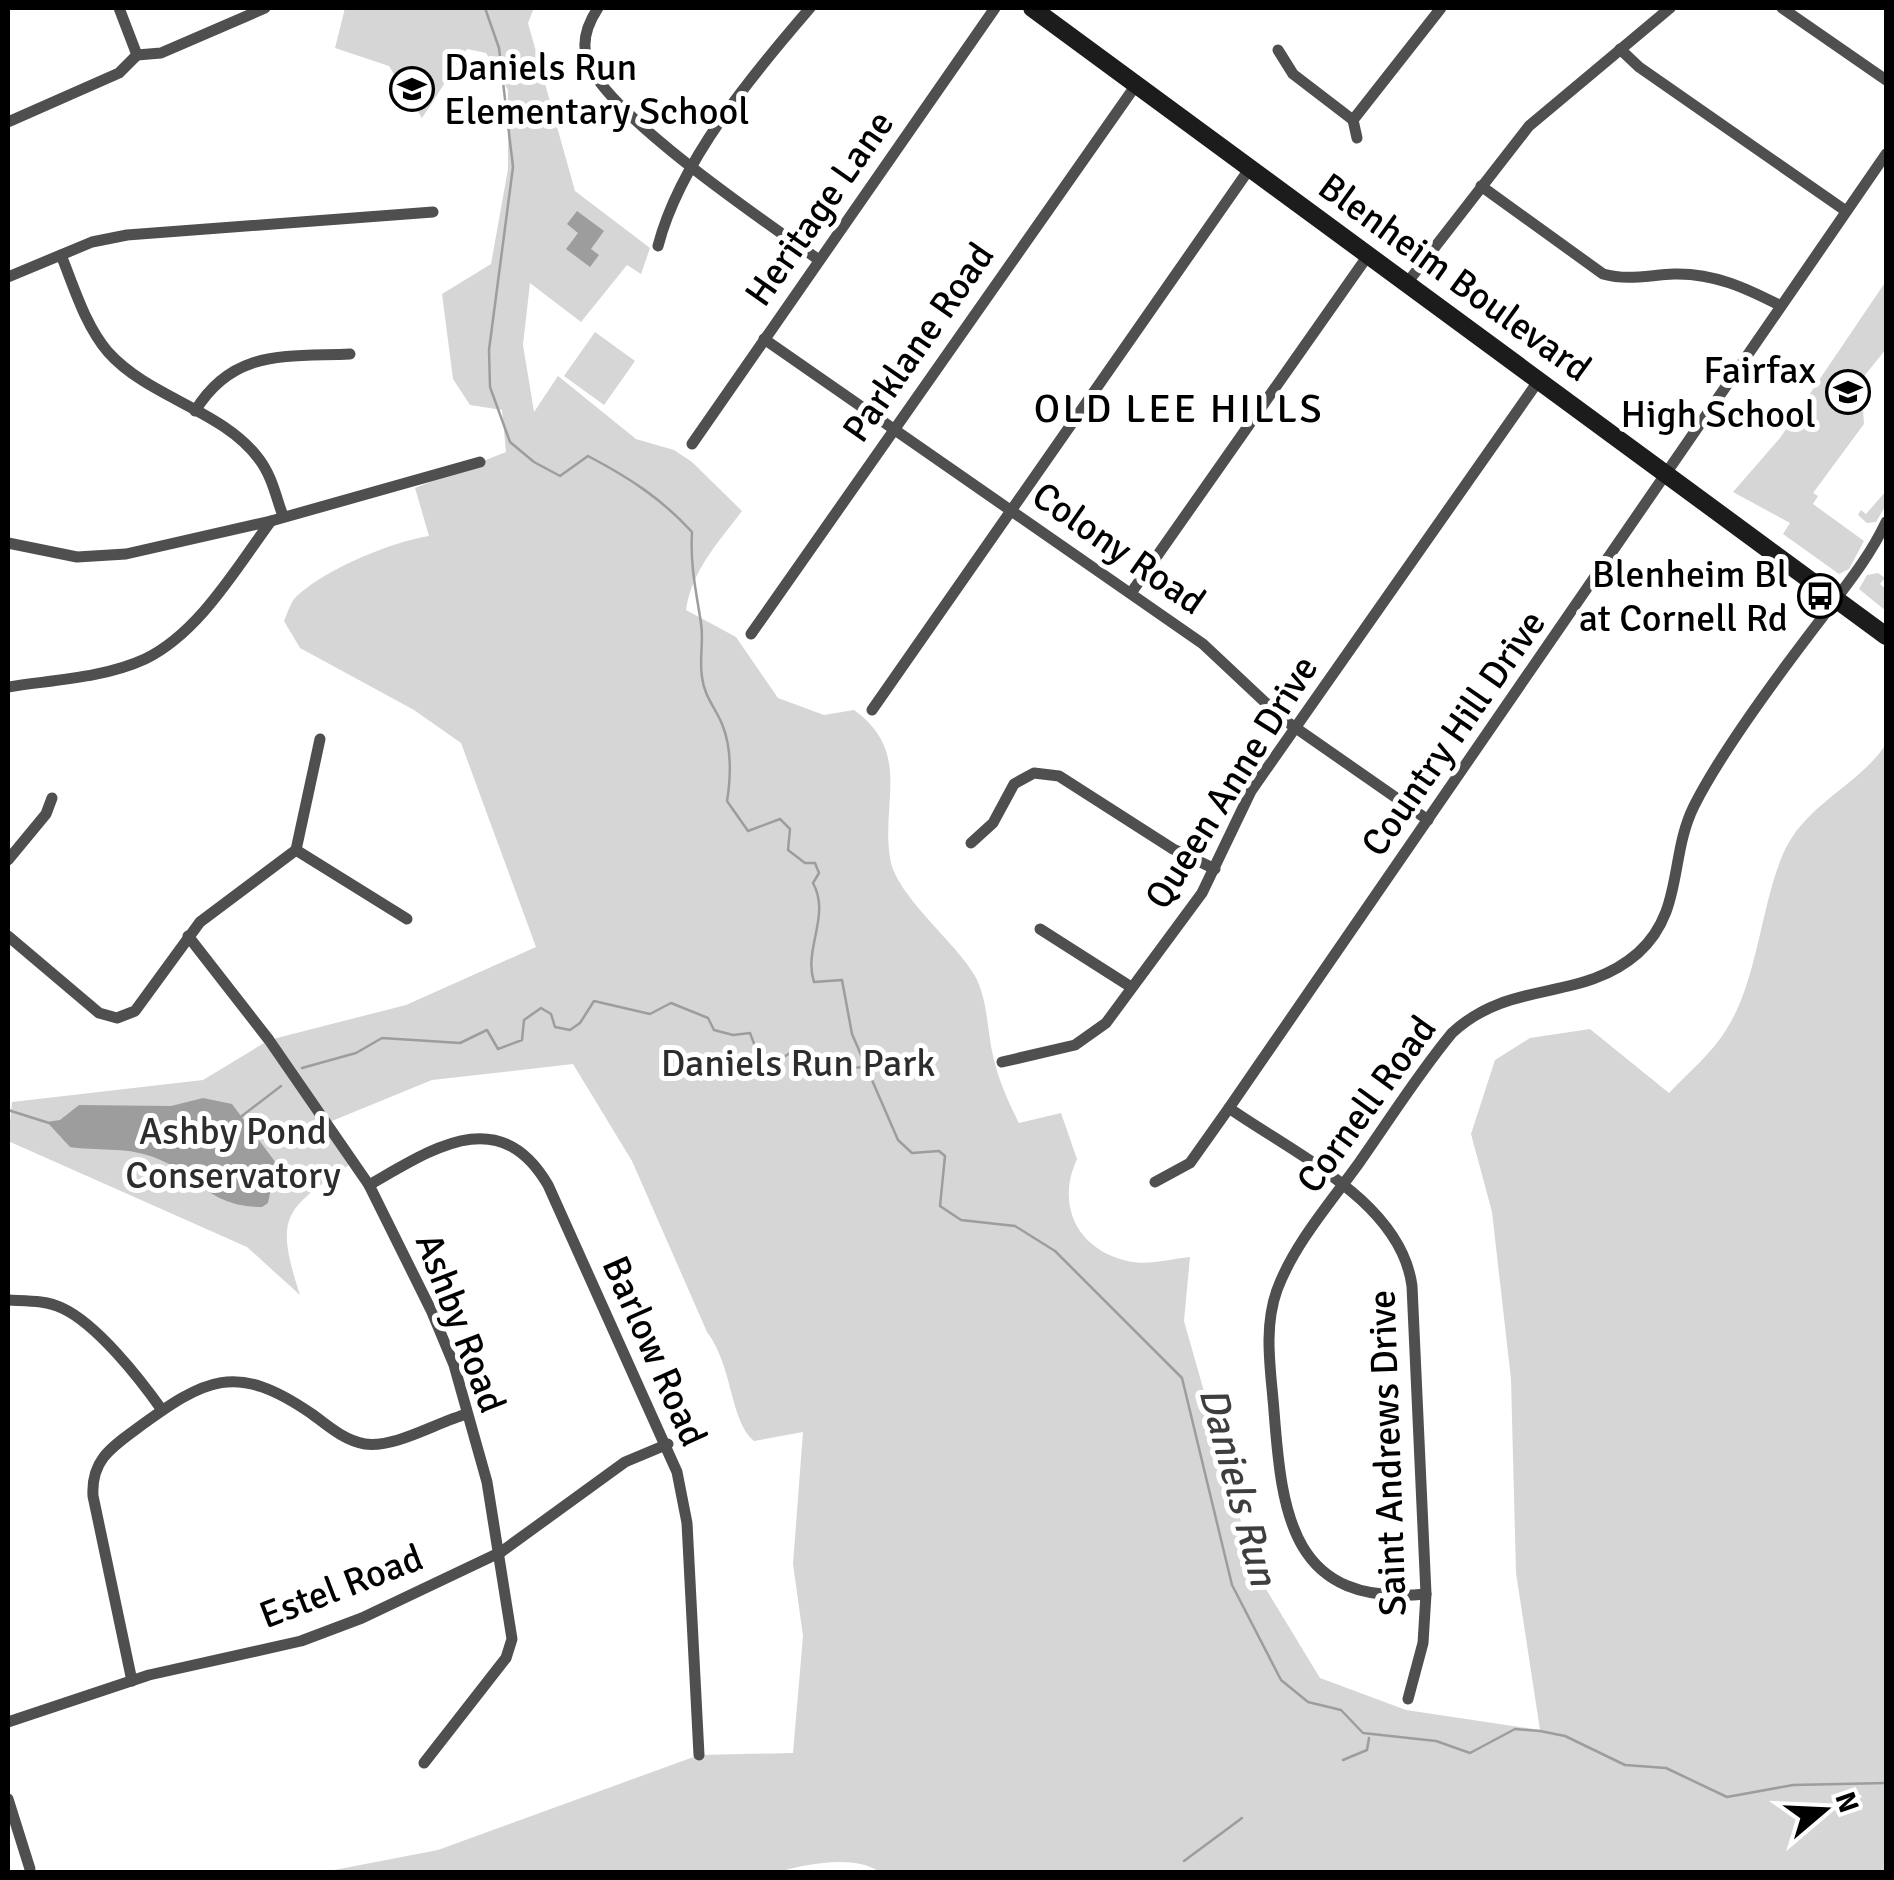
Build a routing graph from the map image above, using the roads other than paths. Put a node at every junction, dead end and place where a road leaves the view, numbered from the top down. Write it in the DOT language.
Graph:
graph roads {
  1 [pos="119,8"];
  2 [pos="266,8"];
  3 [pos="598,8"];
  4 [pos="810,8"];
  5 [pos="995,8"];
  6 [pos="1032,8"];
  7 [pos="1441,8"];
  8 [pos="1670,8"];
  9 [pos="1782,8"];
  10 [pos="237,13"];
  11 [pos="1620,49"];
  12 [pos="1278,50"];
  13 [pos="137,55"];
  14 [pos="1886,80"];
  15 [pos="1136,84"];
  16 [pos="1354,120"];
  17 [pos="8,122"];
  18 [pos="1357,138"];
  19 [pos="1886,154"];
  20 [pos="692,166"];
  21 [pos="1250,168"];
  22 [pos="1481,186"];
  23 [pos="1846,211"];
  24 [pos="434,212"];
  25 [pos="658,246"];
  26 [pos="1369,254"];
  27 [pos="61,255"];
  28 [pos="819,260"];
  29 [pos="8,277"];
  30 [pos="1407,282"];
  31 [pos="1780,306"];
  32 [pos="764,339"];
  33 [pos="350,354"];
  34 [pos="1538,380"];
  35 [pos="195,412"];
  36 [pos="894,429"];
  37 [pos="692,444"];
  38 [pos="480,462"];
  39 [pos="1666,474"];
  40 [pos="1011,510"];
  41 [pos="277,519"];
  42 [pos="1886,522"];
  43 [pos="8,543"];
  44 [pos="1131,593"];
  45 [pos="1836,600"];
  46 [pos="752,634"];
  47 [pos="1886,636"];
  48 [pos="8,687"];
  49 [pos="872,710"];
  50 [pos="1296,727"];
  51 [pos="320,739"];
  52 [pos="52,798"];
  53 [pos="1428,820"];
  54 [pos="971,843"];
  55 [pos="296,850"];
  56 [pos="8,860"];
  57 [pos="1215,868"];
  58 [pos="406,919"];
  59 [pos="1040,929"];
  60 [pos="8,936"];
  61 [pos="188,936"];
  62 [pos="1132,987"];
  63 [pos="1002,1062"];
  64 [pos="1229,1108"];
  65 [pos="1155,1182"];
  66 [pos="369,1185"];
  67 [pos="1342,1186"];
  68 [pos="8,1300"];
  69 [pos="162,1410"];
  70 [pos="467,1414"];
  71 [pos="668,1444"];
  72 [pos="501,1552"];
  73 [pos="1426,1594"];
  74 [pos="132,1681"];
  75 [pos="1408,1700"];
  76 [pos="8,1722"];
  77 [pos="699,1755"];
  78 [pos="424,1764"];
  79 [pos="8,1799"];
  80 [pos="30,1868"];
  1 -- 13 [label="street"];
  2 -- 10 [label="street"];
  3 -- 20 [label="street"];
  4 -- 20 [label="street"];
  5 -- 28 [label="street, Heritage Lane"];
  6 -- 15 [label="main road, Blenheim Boulevard"];
  7 -- 16 [label="street"];
  8 -- 11 [label="street"];
  9 -- 14 [label="street"];
  10 -- 13 [label="street"];
  11 -- 22 [label="street"];
  11 -- 23 [label="street"];
  12 -- 16 [label="street"];
  13 -- 17 [label="street"];
  15 -- 21 [label="main road, Blenheim Boulevard"];
  15 -- 36 [label="street, Parklane Road"];
  16 -- 18 [label="street"];
  19 -- 23 [label="street, Country Hill Drive"];
  20 -- 25 [label="street"];
  20 -- 28 [label="street"];
  21 -- 26 [label="main road, Blenheim Boulevard"];
  21 -- 40 [label="street"];
  22 -- 30 [label="street"];
  22 -- 31 [label="street"];
  23 -- 31 [label="street, Country Hill Drive"];
  24 -- 27 [label="street"];
  26 -- 30 [label="main road, Blenheim Boulevard"];
  26 -- 44 [label="street"];
  27 -- 29 [label="street"];
  27 -- 35 [label="street"];
  28 -- 32 [label="street, Heritage Lane"];
  30 -- 34 [label="main road, Blenheim Boulevard"];
  31 -- 39 [label="street, Country Hill Drive"];
  32 -- 36 [label="street, Colony Road"];
  32 -- 37 [label="street, Heritage Lane"];
  33 -- 35 [label="street"];
  34 -- 39 [label="main road, Blenheim Boulevard"];
  34 -- 50 [label="street, Queen Anne Drive"];
  35 -- 41 [label="street"];
  36 -- 40 [label="street, Colony Road"];
  36 -- 46 [label="street, Parklane Road"];
  38 -- 41 [label="street"];
  39 -- 45 [label="main road, Blenheim Boulevard"];
  39 -- 53 [label="street, Country Hill Drive"];
  40 -- 44 [label="street, Colony Road"];
  40 -- 49 [label="street"];
  41 -- 43 [label="street"];
  41 -- 48 [label="street"];
  42 -- 45 [label="street, Cornell Road"];
  44 -- 50 [label="street, Colony Road"];
  45 -- 47 [label="main road, Blenheim Boulevard"];
  45 -- 67 [label="street, Cornell Road"];
  50 -- 53 [label="street, Colony Road"];
  50 -- 57 [label="street, Queen Anne Drive"];
  51 -- 55 [label="street"];
  52 -- 56 [label="street"];
  53 -- 64 [label="street, Country Hill Drive"];
  54 -- 57 [label="street"];
  55 -- 58 [label="street"];
  55 -- 61 [label="street"];
  57 -- 62 [label="street, Queen Anne Drive"];
  59 -- 62 [label="street"];
  60 -- 61 [label="street"];
  61 -- 66 [label="street, Ashby Road"];
  62 -- 63 [label="street, Queen Anne Drive"];
  64 -- 65 [label="street, Country Hill Drive"];
  64 -- 67 [label="street, Saint Andrews Drive"];
  66 -- 70 [label="street, Ashby Road"];
  66 -- 71 [label="street, Barlow Road"];
  67 -- 73 [label="street, Saint Andrews Drive"];
  67 -- 73 [label="street, Cornell Road"];
  68 -- 69 [label="street"];
  69 -- 70 [label="street"];
  69 -- 74 [label="street"];
  70 -- 72 [label="street, Ashby Road"];
  71 -- 72 [label="street, Estel Road"];
  71 -- 77 [label="street, Barlow Road"];
  72 -- 74 [label="street, Estel Road"];
  72 -- 78 [label="street, Ashby Road"];
  73 -- 75 [label="street, Saint Andrews Drive"];
  74 -- 76 [label="street, Estel Road"];
  79 -- 80 [label="street"];
}
